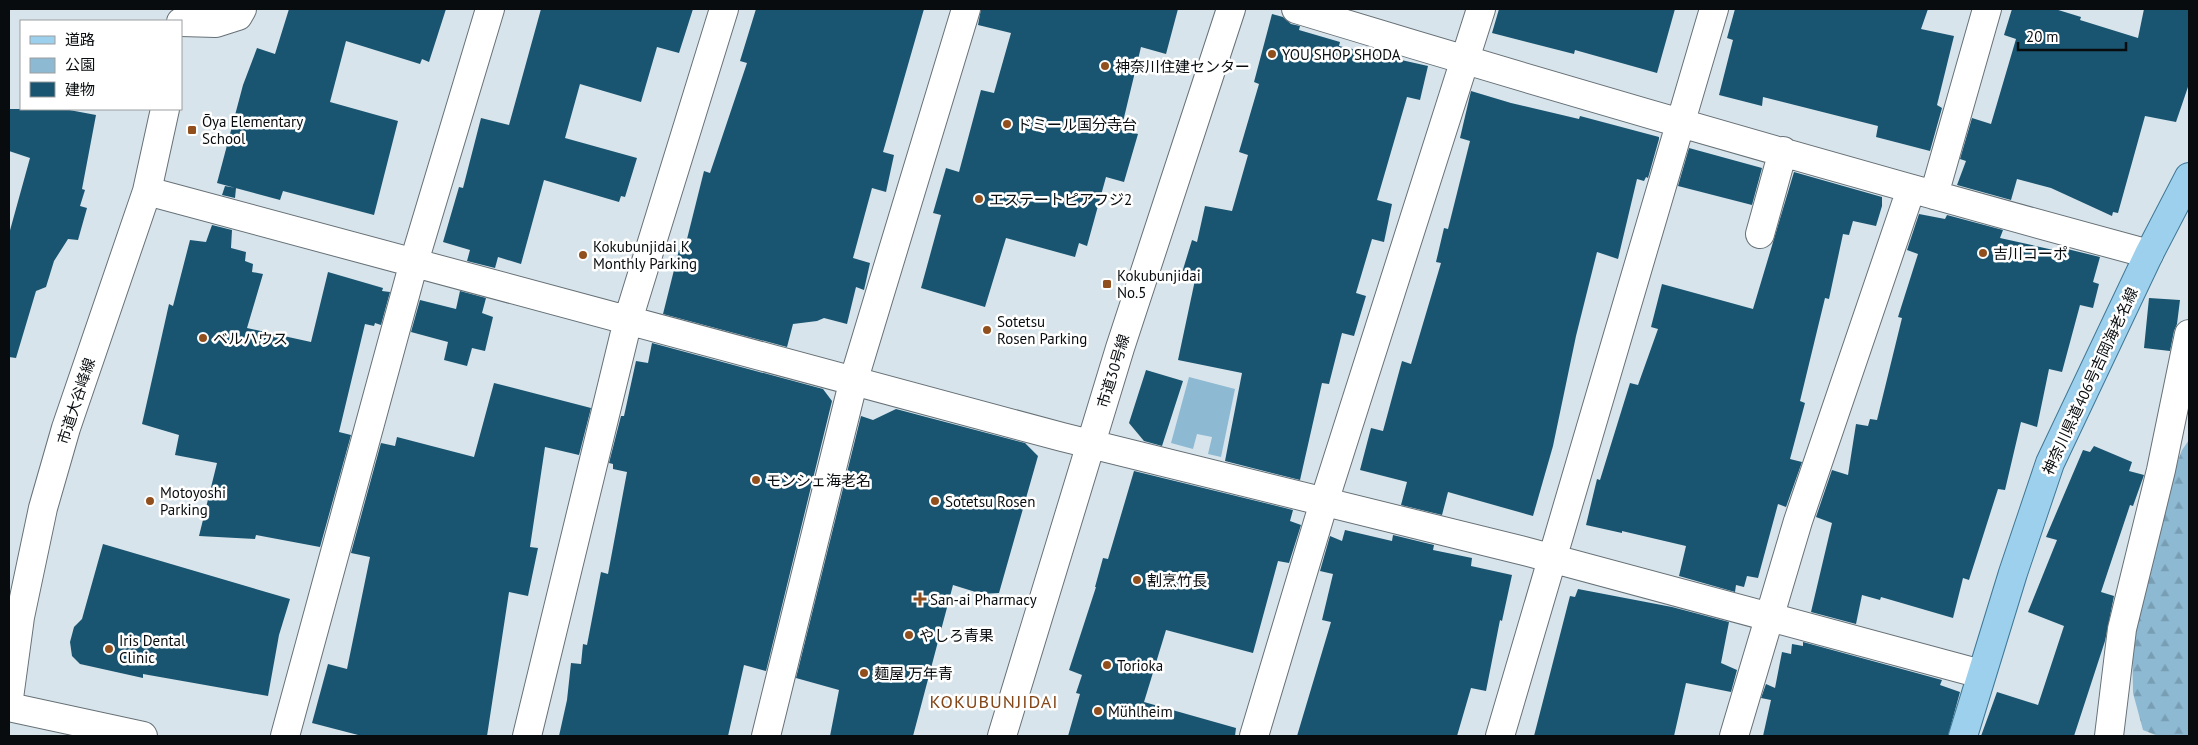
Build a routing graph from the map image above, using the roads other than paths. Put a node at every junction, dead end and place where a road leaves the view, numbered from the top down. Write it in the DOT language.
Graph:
graph roads {
  1 [pos="242,9"];
  2 [pos="490,9"];
  3 [pos="724,9"];
  4 [pos="966,9"];
  5 [pos="1231,9"];
  6 [pos="1296,9"];
  7 [pos="1481,9"];
  8 [pos="1714,9"];
  9 [pos="1987,9"];
  10 [pos="182,22"];
  11 [pos="1466,61"];
  12 [pos="166,110"];
  13 [pos="1681,122"];
  14 [pos="1782,151"];
  15 [pos="2189,177"];
  16 [pos="147,191"];
  17 [pos="1922,192"];
  18 [pos="1760,234"];
  19 [pos="2149,254"];
  20 [pos="414,262"];
  21 [pos="628,320"];
  22 [pos="2189,334"];
  23 [pos="854,379"];
  24 [pos="1091,444"];
  25 [pos="1324,502"];
  26 [pos="1552,559"];
  27 [pos="1768,616"];
  28 [pos="1981,674"];
  29 [pos="9,698"];
  30 [pos="9,707"];
  31 [pos="143,736"];
  32 [pos="285,736"];
  33 [pos="527,736"];
  34 [pos="766,736"];
  35 [pos="1002,736"];
  36 [pos="1254,736"];
  37 [pos="1500,736"];
  38 [pos="1734,736"];
  39 [pos="1963,736"];
  40 [pos="2109,736"];
  1 -- 10 [label="street"];
  2 -- 20 [label="street"];
  3 -- 21 [label="street"];
  4 -- 23 [label="street"];
  5 -- 24 [label="street, 市道30号線"];
  6 -- 11 [label="street"];
  7 -- 11 [label="street"];
  8 -- 13 [label="street"];
  9 -- 17 [label="street"];
  11 -- 13 [label="street"];
  11 -- 25 [label="street"];
  12 -- 16 [label="street, 市道大谷峰線"];
  13 -- 14 [label="street"];
  13 -- 26 [label="street"];
  14 -- 17 [label="street"];
  14 -- 18 [label="street"];
  15 -- 19 [label="main road, 神奈川県道406号吉岡海老名線"];
  16 -- 20 [label="street"];
  16 -- 29 [label="street, 市道大谷峰線"];
  17 -- 19 [label="street"];
  17 -- 27 [label="street"];
  19 -- 28 [label="main road, 神奈川県道406号吉岡海老名線"];
  20 -- 21 [label="street"];
  20 -- 32 [label="street"];
  21 -- 23 [label="street"];
  21 -- 33 [label="street"];
  22 -- 40 [label="street"];
  23 -- 24 [label="street"];
  23 -- 34 [label="street"];
  24 -- 25 [label="street"];
  24 -- 35 [label="street, 市道30号線"];
  25 -- 26 [label="street"];
  25 -- 36 [label="street"];
  26 -- 27 [label="street"];
  26 -- 37 [label="street"];
  27 -- 28 [label="street"];
  27 -- 38 [label="street"];
  28 -- 39 [label="main road, 神奈川県道406号吉岡海老名線"];
  30 -- 31 [label="street"];
}
